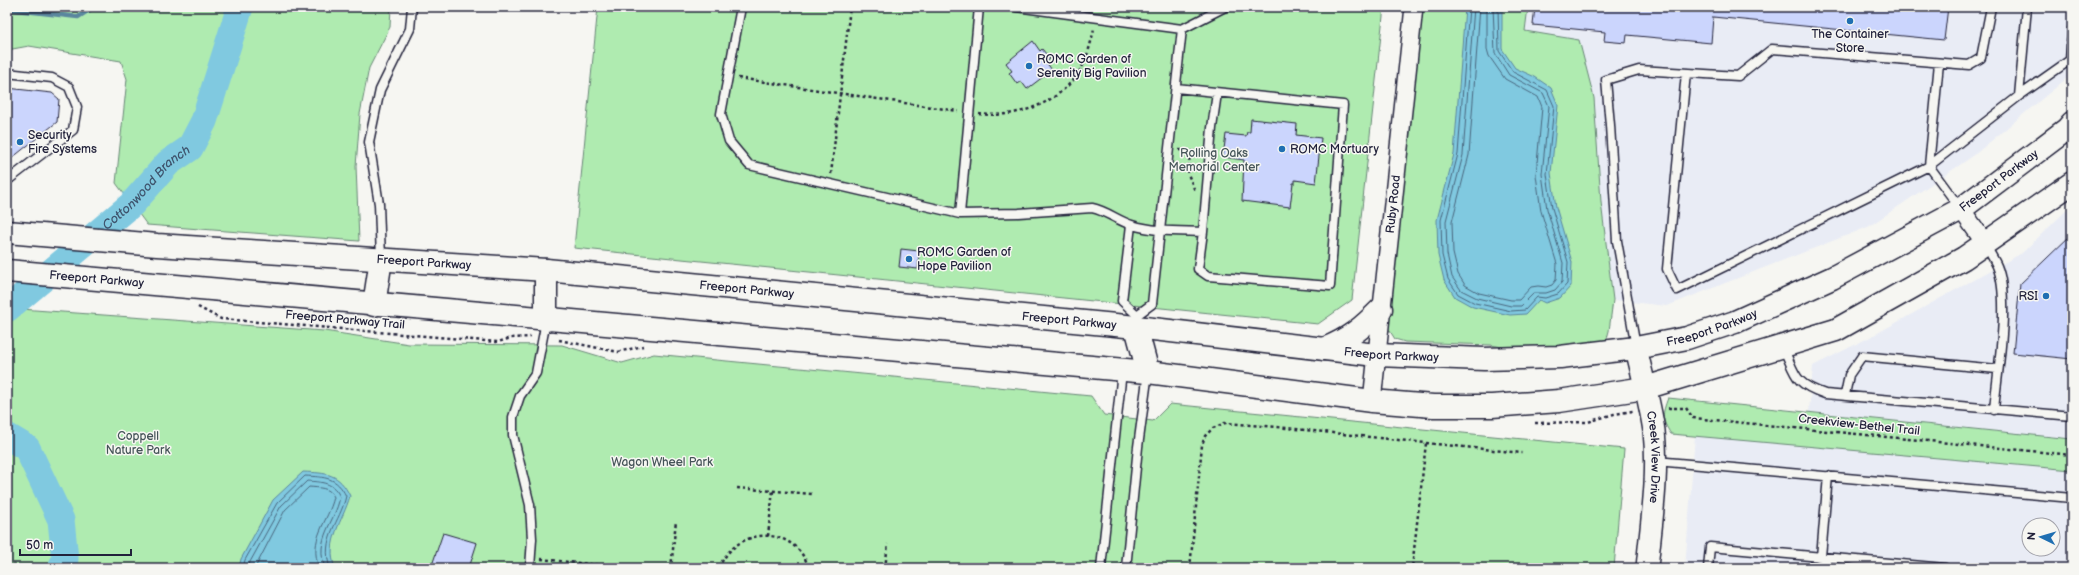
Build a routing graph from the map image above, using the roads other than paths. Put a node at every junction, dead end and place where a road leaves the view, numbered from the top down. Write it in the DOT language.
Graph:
graph roads {
  1 [pos="412,7"];
  2 [pos="741,7"];
  3 [pos="979,7"];
  4 [pos="1016,7"];
  5 [pos="1225,7"];
  6 [pos="1414,7"];
  7 [pos="1991,7"];
  8 [pos="2026,7"];
  9 [pos="1182,29"];
  10 [pos="2072,30"];
  11 [pos="1939,64"];
  12 [pos="7,73"];
  13 [pos="1686,73"];
  14 [pos="1176,88"];
  15 [pos="1217,93"];
  16 [pos="2019,96"];
  17 [pos="2072,123"];
  18 [pos="1929,166"];
  19 [pos="7,181"];
  20 [pos="2072,183"];
  21 [pos="1960,209"];
  22 [pos="960,214"];
  23 [pos="1131,225"];
  24 [pos="1161,231"];
  25 [pos="7,232"];
  26 [pos="1203,232"];
  27 [pos="1985,243"];
  28 [pos="381,259"];
  29 [pos="546,270"];
  30 [pos="7,272"];
  31 [pos="374,305"];
  32 [pos="1381,309"];
  33 [pos="1137,321"];
  34 [pos="545,328"];
  35 [pos="1782,346"];
  36 [pos="1636,348"];
  37 [pos="1322,349"];
  38 [pos="1376,355"];
  39 [pos="1997,369"];
  40 [pos="1122,370"];
  41 [pos="1148,372"];
  42 [pos="1845,395"];
  43 [pos="1647,398"];
  44 [pos="1372,400"];
  45 [pos="1994,410"];
  46 [pos="2072,416"];
  47 [pos="1655,461"];
  48 [pos="1828,476"];
  49 [pos="2072,498"];
  50 [pos="1821,557"];
  51 [pos="530,568"];
  52 [pos="1101,568"];
  53 [pos="1126,568"];
  54 [pos="1647,568"];
  55 [pos="1708,568"];
  56 [pos="1820,568"];
  57 [pos="1945,568"];
  1 -- 28 [label="lane"];
  2 -- 22 [label="lane"];
  3 -- 22 [label="lane"];
  4 -- 9 [label="lane"];
  5 -- 9 [label="lane"];
  6 -- 32 [label="street, Ruby Road"];
  7 -- 11 [label="lane"];
  8 -- 16 [label="lane"];
  9 -- 14 [label="lane"];
  10 -- 16 [label="lane"];
  11 -- 13 [label="lane"];
  11 -- 18 [label="lane"];
  12 -- 19 [label="lane"];
  13 -- 18 [label="lane"];
  13 -- 36 [label="lane"];
  14 -- 15 [label="lane"];
  14 -- 24 [label="lane"];
  15 -- 26 [label="lane"];
  15 -- 26 [label="lane"];
  16 -- 18 [label="lane"];
  17 -- 21 [label="main road, Freeport Parkway"];
  18 -- 21 [label="lane"];
  20 -- 27 [label="main road, Freeport Parkway"];
  21 -- 27 [label="street"];
  21 -- 36 [label="main road, Freeport Parkway"];
  22 -- 23 [label="lane"];
  23 -- 24 [label="lane"];
  23 -- 33 [label="lane"];
  24 -- 26 [label="lane"];
  24 -- 33 [label="lane"];
  25 -- 28 [label="main road, Freeport Parkway"];
  27 -- 35 [label="main road, Freeport Parkway"];
  27 -- 39 [label="lane"];
  28 -- 29 [label="main road, Freeport Parkway"];
  28 -- 31 [label="main road"];
  29 -- 33 [label="main road, Freeport Parkway"];
  29 -- 34 [label="main road"];
  30 -- 31 [label="main road, Freeport Parkway"];
  31 -- 34 [label="main road, Freeport Parkway"];
  32 -- 37 [label="main road"];
  32 -- 38 [label="street, Ruby Road"];
  33 -- 37 [label="main road, Freeport Parkway"];
  33 -- 40 [label="main road"];
  33 -- 41 [label="main road"];
  34 -- 40 [label="main road, Freeport Parkway"];
  34 -- 51 [label="lane"];
  35 -- 42 [label="lane"];
  35 -- 43 [label="main road, Freeport Parkway"];
  36 -- 38 [label="main road, Freeport Parkway"];
  36 -- 43 [label="street, Creek View Drive"];
  37 -- 38 [label="main road, Freeport Parkway"];
  38 -- 44 [label="street, Ruby Road"];
  39 -- 42 [label="lane"];
  39 -- 45 [label="lane"];
  40 -- 41 [label="main road, Freeport Parkway"];
  40 -- 52 [label="lane"];
  41 -- 44 [label="main road, Freeport Parkway"];
  41 -- 53 [label="lane"];
  42 -- 45 [label="lane"];
  43 -- 44 [label="main road, Freeport Parkway"];
  43 -- 47 [label="street, Creek View Drive"];
  45 -- 46 [label="lane"];
  47 -- 48 [label="lane"];
  47 -- 54 [label="street, Creek View Drive"];
  48 -- 49 [label="lane"];
  48 -- 50 [label="lane"];
  50 -- 55 [label="lane"];
  50 -- 56 [label="lane"];
  50 -- 57 [label="lane"];
}
